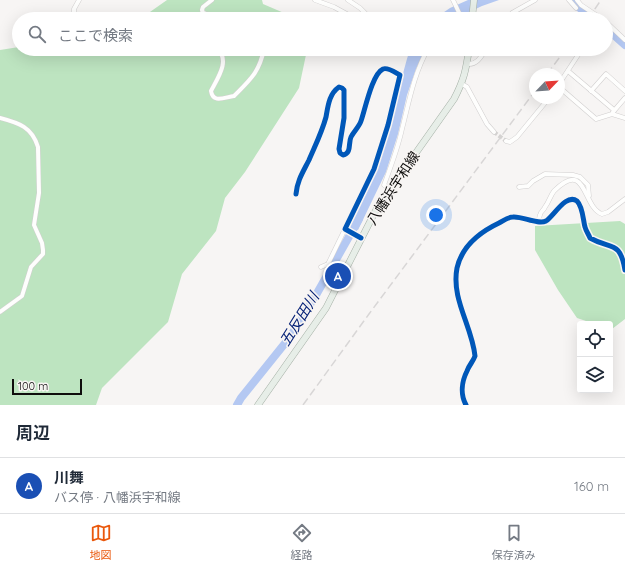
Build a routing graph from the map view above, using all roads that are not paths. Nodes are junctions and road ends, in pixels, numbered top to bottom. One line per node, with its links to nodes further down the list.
1 (79, 0): 11 (street)
2 (212, 0): 12 (street)
3 (315, 0): 13 (street)
4 (348, 0): 14 (street)
5 (453, 0): 15 (street)
6 (474, 0): 16 (main road)
7 (535, 0): 17 (street)
8 (569, 0): 10 (street)
9 (577, 0): 18 (street)
10 (576, 8)
11 (74, 12)
12 (203, 12)
13 (343, 12)
14 (364, 12)
15 (459, 12)
16 (472, 12)
17 (514, 12)
18 (592, 12)
19 (613, 29): 20 (street)
20 (625, 40)
21 (222, 56): 22 (street)
22 (262, 56)
23 (424, 56): 42 (street)
24 (468, 56): 27 (main road, 八幡浜宇和線)
25 (480, 56): 27 (street)
26 (578, 56): 28 (street)
27 (467, 64): 30 (main road, 八幡浜宇和線)
28 (568, 71): 29 (street); 32 (street)
29 (565, 76)
30 (462, 84): 39 (street); 42 (main road, 八幡浜宇和線)
31 (565, 91): 36 (street)
32 (591, 91): 33 (street); 36 (street)
33 (625, 91)
34 (625, 98): 36 (street)
35 (544, 104): 40 (street)
36 (613, 112): 37 (street)
37 (624, 116)
38 (0, 118): 51 (street)
39 (494, 132)
40 (506, 141)
41 (519, 187): 44 (street)
42 (390, 189): 48 (main road, 八幡浜宇和線)
43 (296, 194): 47 (street)
44 (589, 198): 45 (street); 46 (street)
45 (625, 199)
46 (539, 221): 50 (street); 53 (street)
47 (346, 229): 48 (street); 49 (street)
48 (359, 237): 52 (main road, 八幡浜宇和線)
49 (321, 267)
50 (625, 270)
51 (0, 312)
52 (258, 405)
53 (466, 405)

